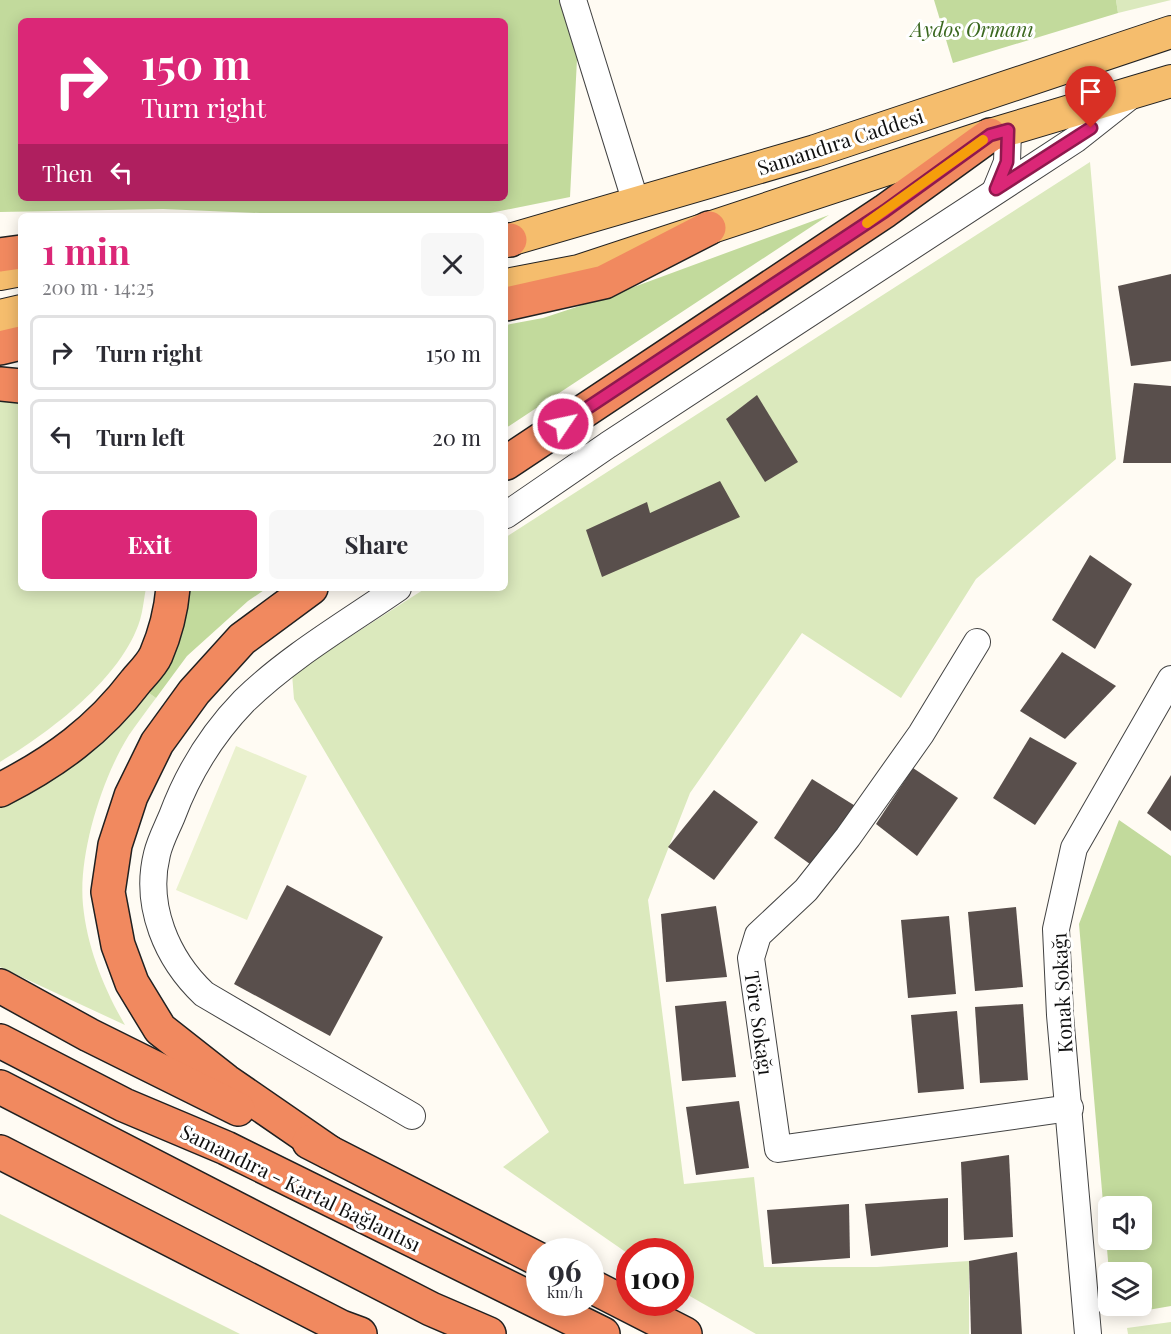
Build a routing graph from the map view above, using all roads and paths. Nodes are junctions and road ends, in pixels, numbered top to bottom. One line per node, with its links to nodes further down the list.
1 (573, 0): 7 (street)
2 (1171, 32): 7 (main road, Samandıra Caddesi)
3 (1171, 81): 4 (main road, Samandıra Caddesi)
4 (1135, 92): 5 (main road, Samandıra Caddesi); 6 (street)
5 (999, 132): 6 (street); 8 (main road, Samandıra Caddesi); 22 (highway)
6 (996, 189): 23 (street)
7 (636, 203): 9 (main road, Samandıra Caddesi)
8 (709, 228): 14 (main road, Samandıra Caddesi); 15 (highway)
9 (508, 240)
10 (18, 252): 11 (highway)
11 (0, 255)
12 (18, 271): 13 (main road)
13 (0, 274)
14 (508, 285)
15 (508, 304)
16 (18, 312): 17 (main road)
17 (0, 316)
18 (18, 344): 19 (highway)
19 (0, 348)
20 (0, 384): 21 (highway)
21 (18, 386)
22 (508, 462)
23 (508, 514)
24 (173, 591): 29 (highway)
25 (307, 591): 36 (highway)
26 (394, 591): 34 (street)
27 (977, 642): 33 (street, Töre Sokağı)
28 (1171, 679): 33 (street, Konak Sokağı)
29 (0, 790)
30 (0, 986): 36 (highway)
31 (0, 1041): 41 (highway, Samandıra - Kartal Bağlantısı)
32 (0, 1087): 40 (highway)
33 (1070, 1108): 43 (street, Konak Sokağı)
34 (412, 1116)
35 (0, 1152): 39 (highway)
36 (329, 1152): 37 (highway)
37 (526, 1253)
38 (604, 1293): 42 (highway)
39 (360, 1334)
40 (489, 1334)
41 (603, 1334)
42 (685, 1334)
43 (1088, 1334)

